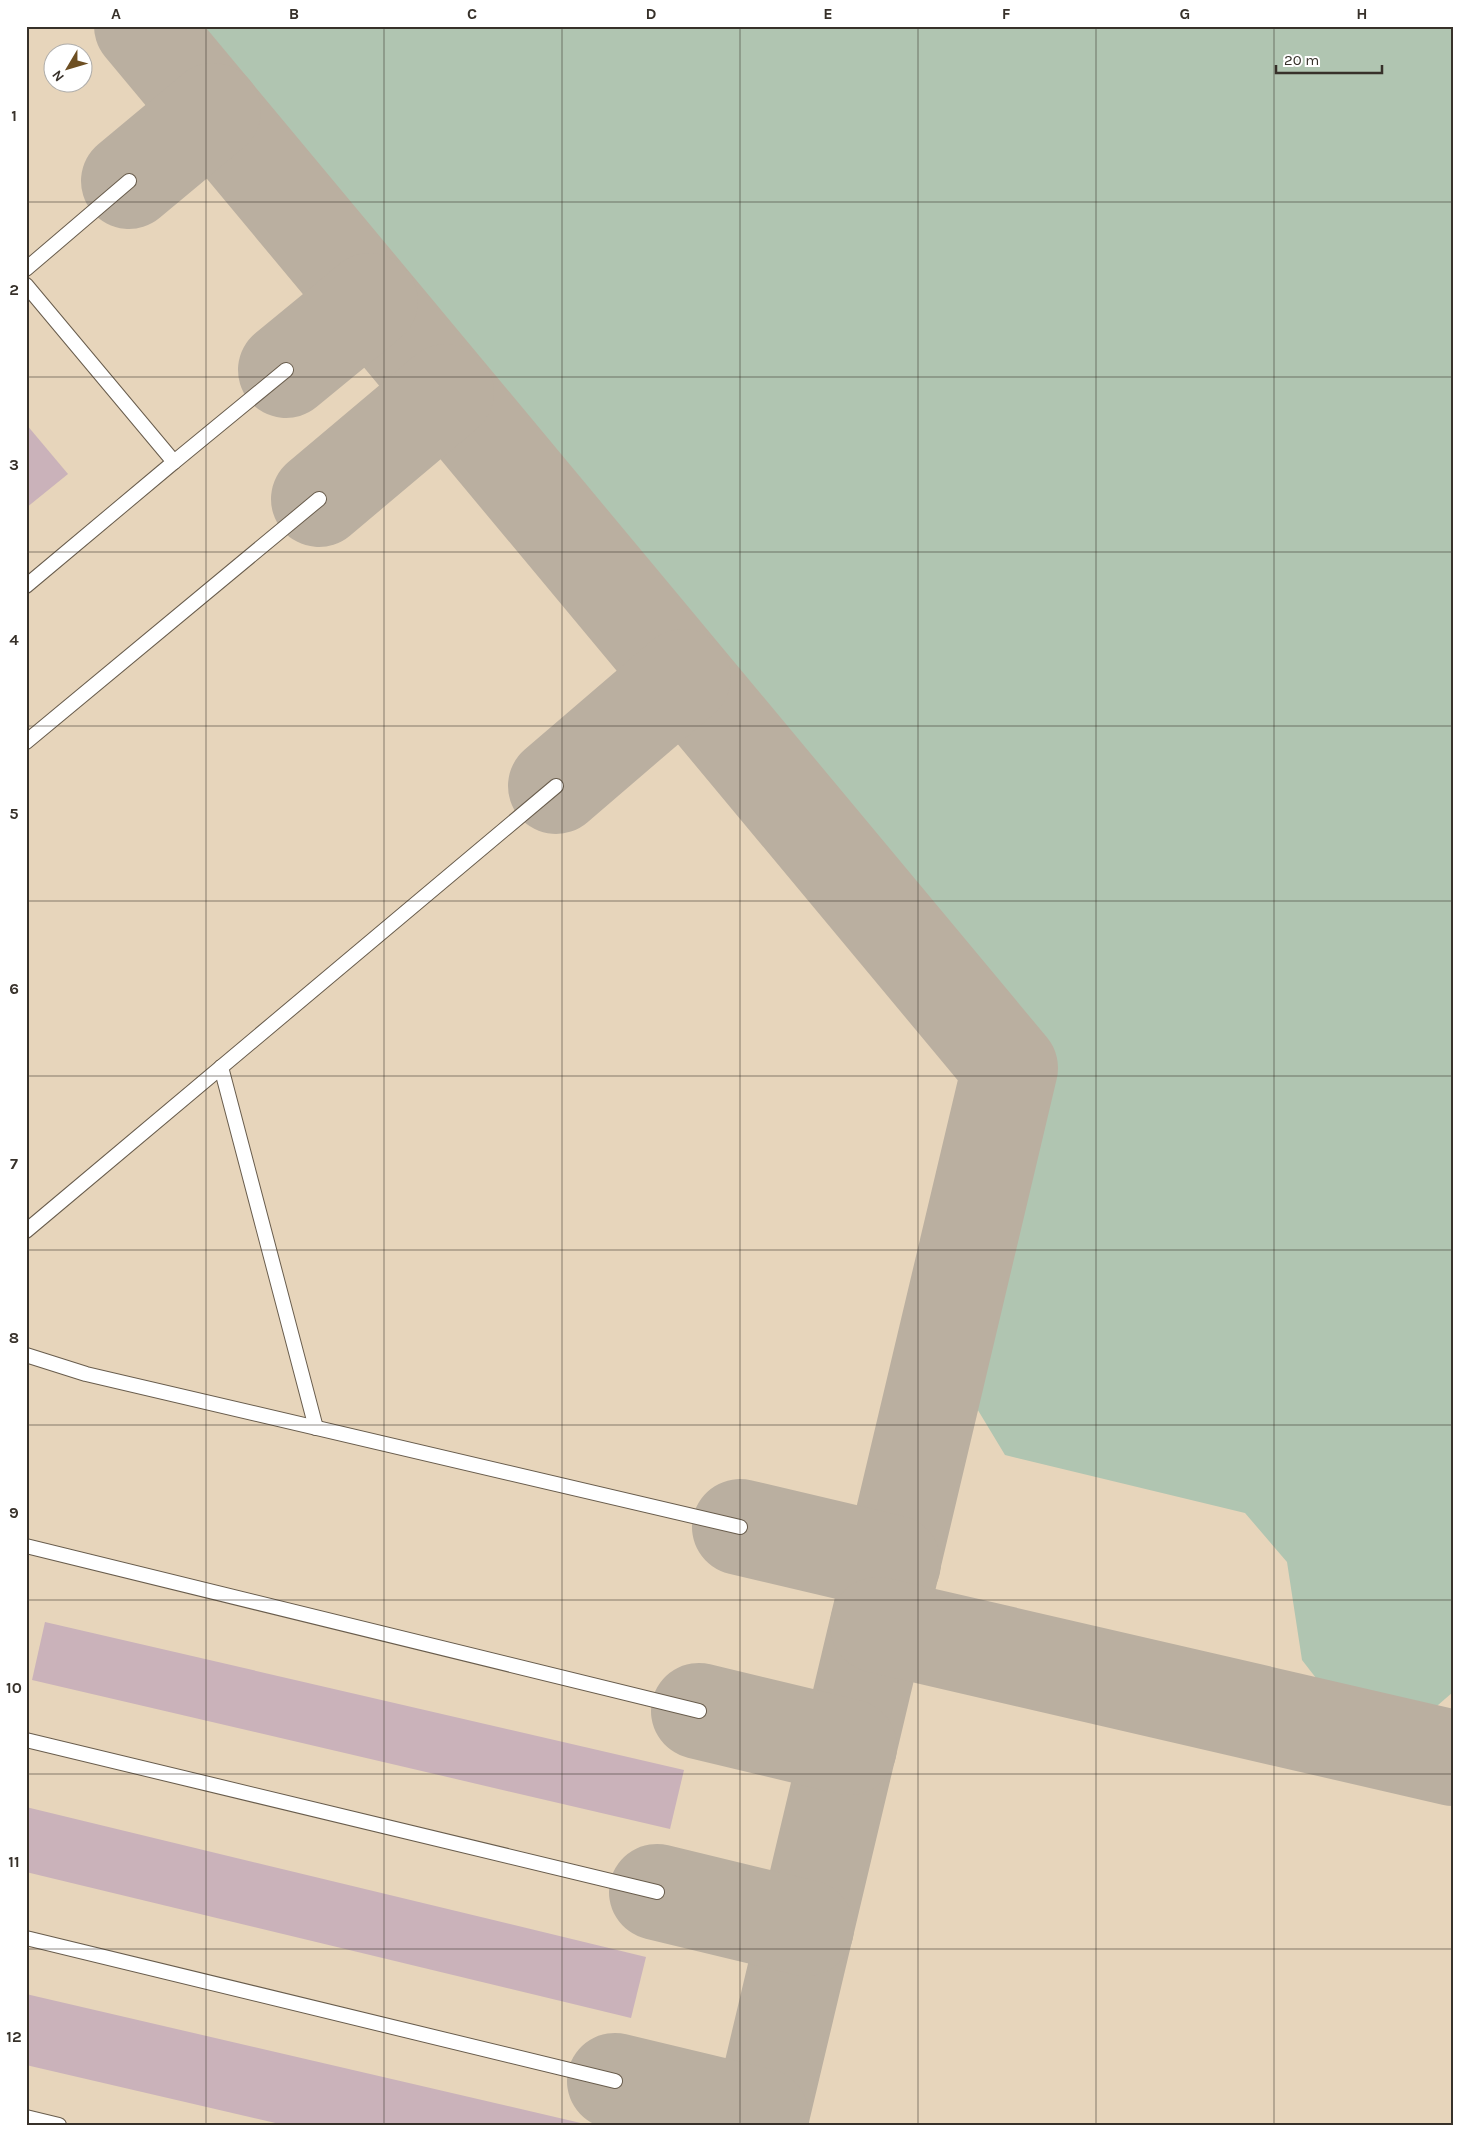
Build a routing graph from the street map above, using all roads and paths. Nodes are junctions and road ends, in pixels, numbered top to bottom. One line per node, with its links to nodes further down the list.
1 (129, 181): 2 (lane)
2 (26, 269)
3 (26, 285): 5 (lane)
4 (286, 370): 5 (lane)
5 (174, 462): 7 (lane)
6 (319, 499): 8 (lane)
7 (26, 586)
8 (26, 742)
9 (556, 786): 10 (lane)
10 (221, 1067): 11 (lane); 13 (lane)
11 (26, 1231)
12 (26, 1356): 13 (lane)
13 (316, 1428): 14 (lane)
14 (740, 1528)
15 (26, 1546): 16 (lane)
16 (699, 1711)
17 (26, 1740): 18 (lane)
18 (657, 1892)
19 (26, 1938): 20 (lane)
20 (615, 2081)
21 (26, 2117): 22 (lane)
22 (59, 2125)

